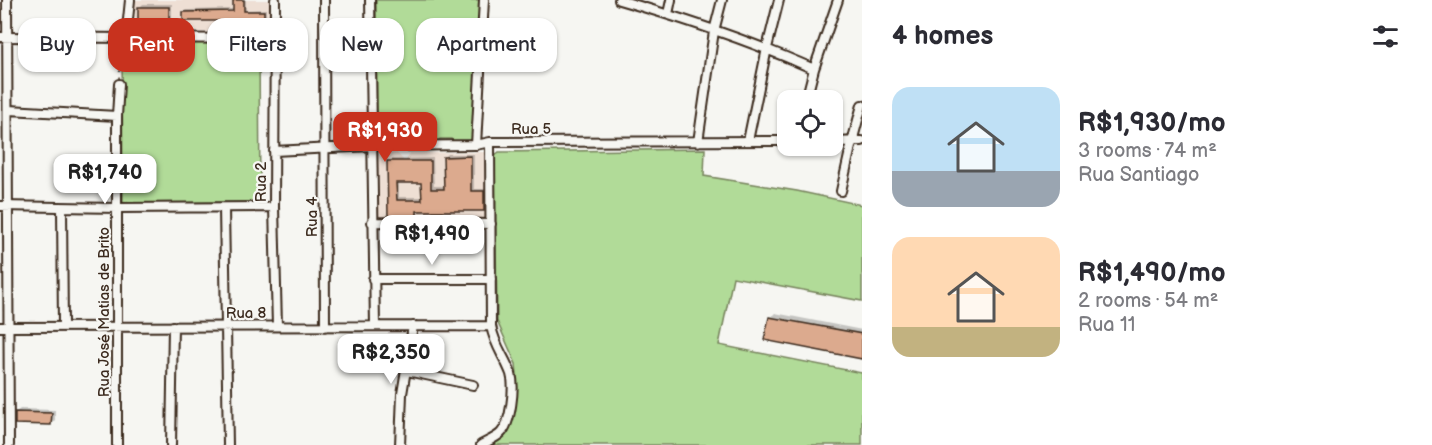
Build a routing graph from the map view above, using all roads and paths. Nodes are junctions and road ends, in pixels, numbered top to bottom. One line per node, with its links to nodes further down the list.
1 (7, 0): 16 (street)
2 (130, 0): 13 (street)
3 (275, 0): 14 (street, Rua 2)
4 (324, 0): 36 (street, Rua 4)
5 (370, 0): 35 (street)
6 (484, 0): 34 (street)
7 (619, 0): 12 (street)
8 (671, 0): 12 (street)
9 (722, 0): 15 (street)
10 (779, 0): 18 (street)
11 (838, 0): 19 (street)
12 (668, 14): 15 (street)
13 (128, 18)
14 (275, 18)
15 (714, 31): 18 (street); 31 (street)
16 (3, 37): 17 (street); 25 (street)
17 (108, 39)
18 (767, 48): 19 (street); 27 (street)
19 (814, 69): 23 (street)
20 (120, 72): 22 (path)
21 (274, 72): 37 (street, Rua 2)
22 (119, 84): 26 (street, Rua José Matias de Brito)
23 (809, 90)
24 (862, 105): 33 (street)
25 (9, 110): 26 (street); 39 (street)
26 (117, 116): 42 (street, Rua José Matias de Brito)
27 (748, 141): 28 (street, Rua 5); 31 (street, Rua 5)
28 (777, 141)
29 (862, 141): 33 (street)
30 (490, 142): 31 (street, Rua 5); 34 (street, Rua 5); 45 (street)
31 (698, 142)
32 (843, 142): 33 (street)
33 (852, 142): 38 (street)
34 (476, 145): 35 (street, Rua 5)
35 (372, 146): 36 (street, Rua 5); 44 (street)
36 (326, 149): 37 (street, Rua 5); 57 (street, Rua 4)
37 (274, 151): 40 (street, Rua 2)
38 (841, 191)
39 (3, 206): 41 (street); 53 (street)
40 (274, 207): 43 (street); 49 (street, Rua 2)
41 (62, 208): 42 (street); 54 (street)
42 (118, 208): 43 (street); 55 (street, Rua José Matias de Brito)
43 (224, 208): 48 (street)
44 (372, 222): 45 (street); 46 (street)
45 (491, 224): 47 (street)
46 (374, 279): 47 (street); 50 (street)
47 (491, 279): 52 (street)
48 (225, 326): 49 (street, Rua 8); 56 (street, Rua 8); 63 (street)
49 (277, 326): 57 (street, Rua 8)
50 (375, 326): 51 (street, Rua 8); 57 (street, Rua 8)
51 (413, 326): 52 (street, Rua 8); 58 (street)
52 (491, 326): 65 (street)
53 (4, 327): 54 (street, Rua 8); 60 (street)
54 (63, 327): 55 (street, Rua 8)
55 (117, 327): 56 (street, Rua 8); 61 (street, Rua José Matias de Brito)
56 (172, 327): 62 (street)
57 (325, 327)
58 (407, 371): 59 (street); 64 (street)
59 (472, 385)
60 (9, 445)
61 (117, 445)
62 (171, 445)
63 (228, 445)
64 (400, 445)
65 (481, 445)

